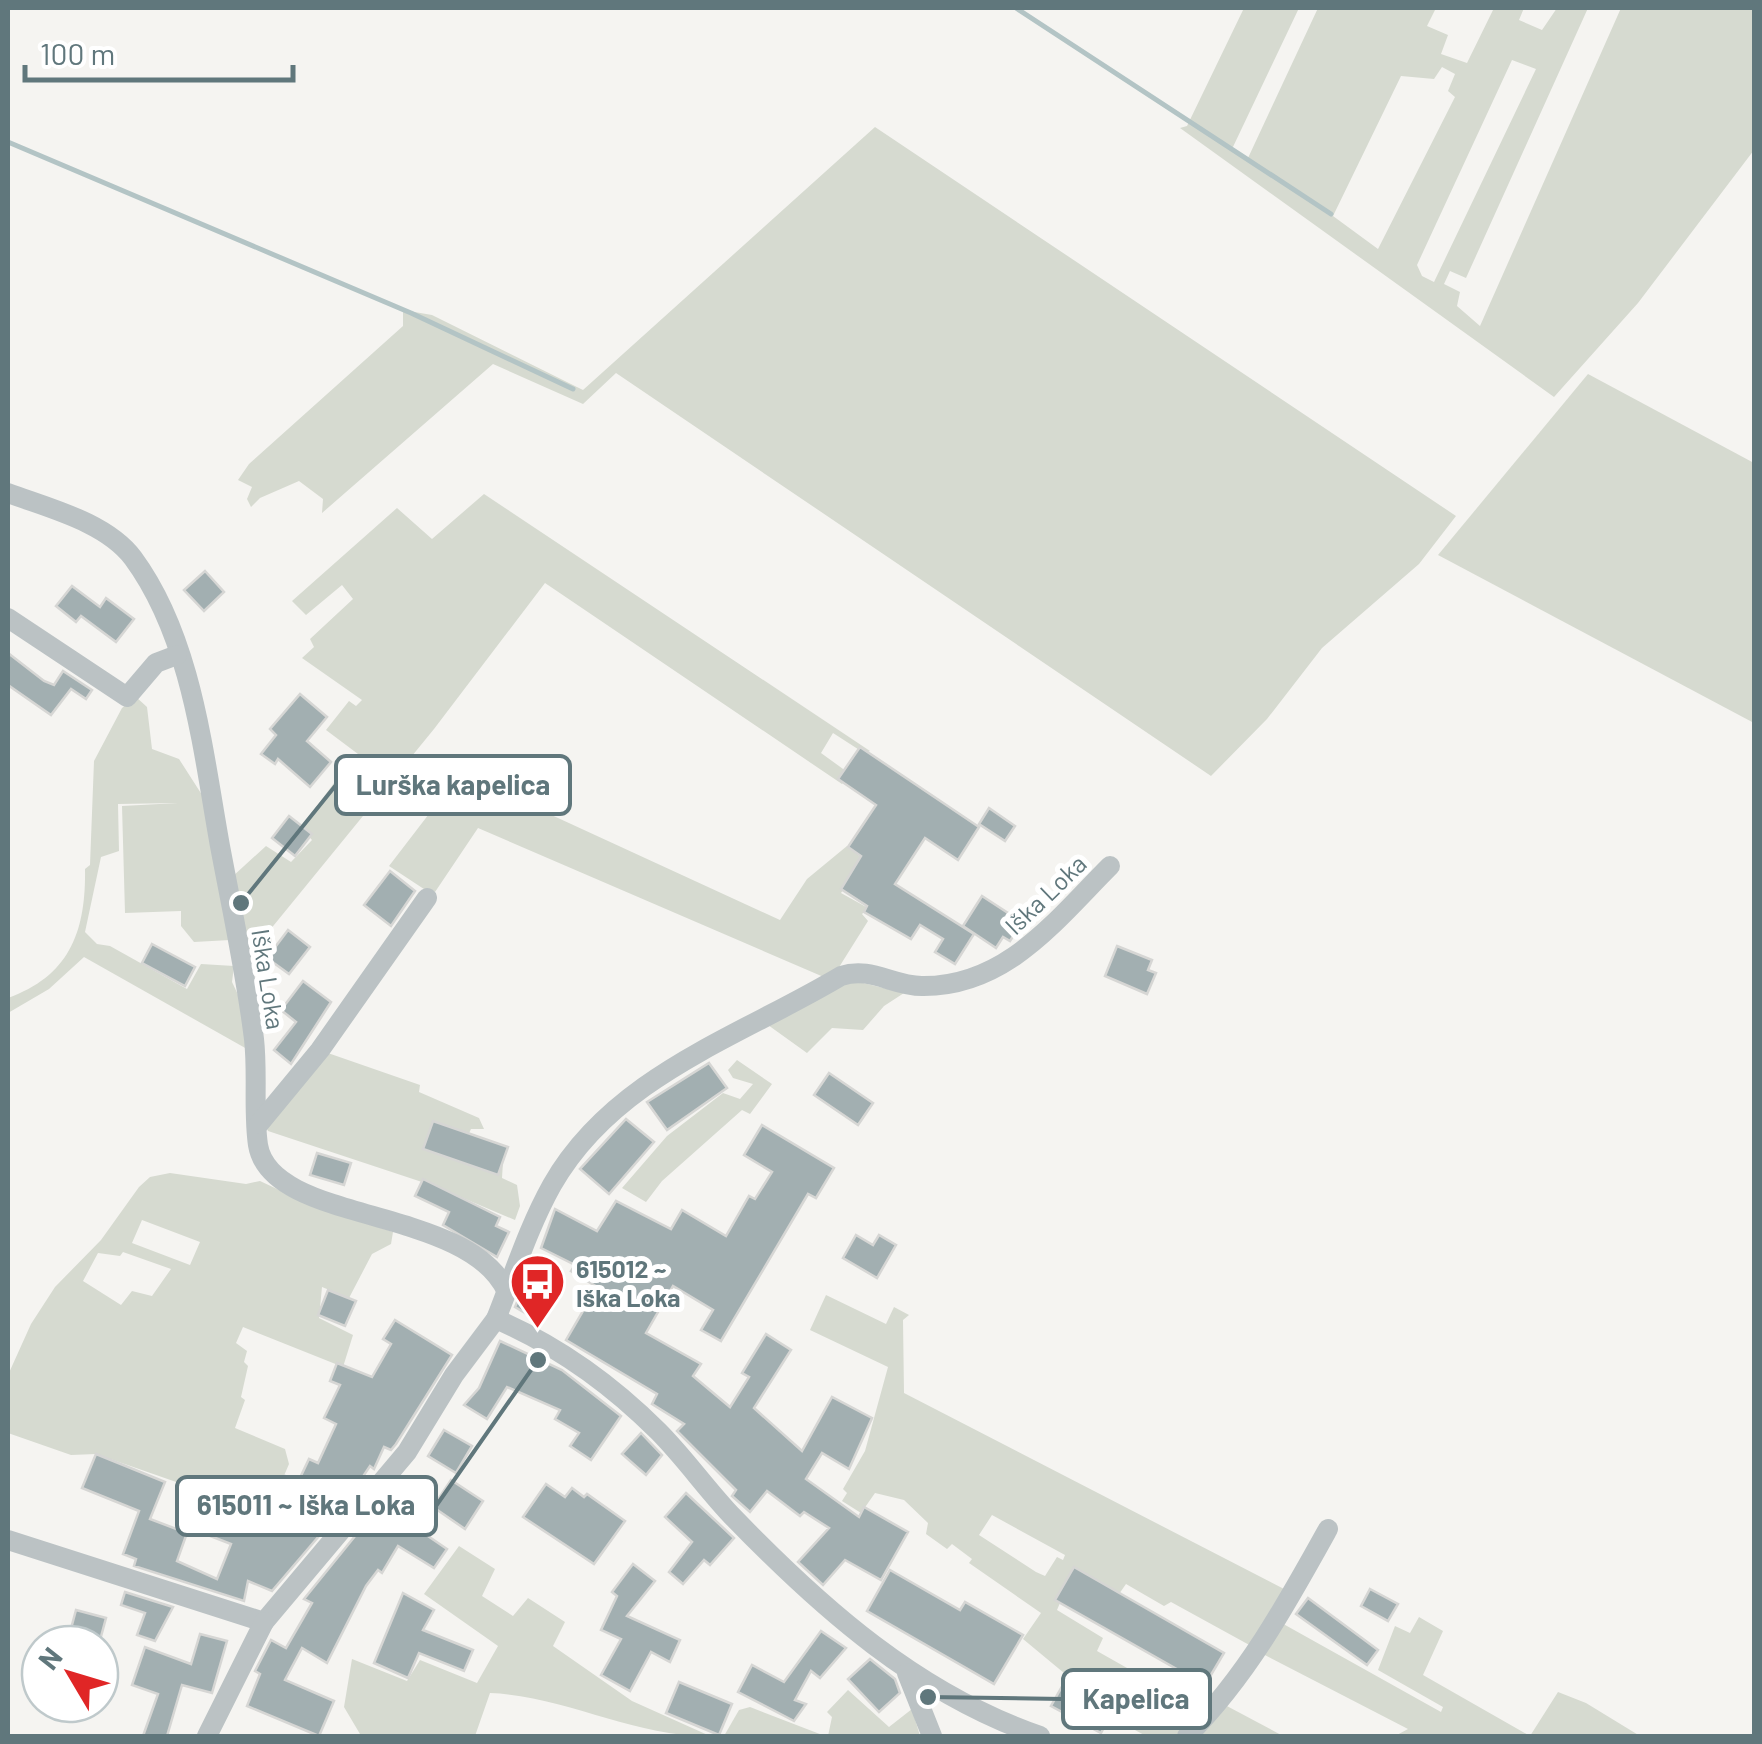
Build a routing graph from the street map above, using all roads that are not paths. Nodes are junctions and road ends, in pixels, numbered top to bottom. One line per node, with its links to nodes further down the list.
1 (8, 493): 3 (street, Iška Loka)
2 (8, 618): 3 (street)
3 (178, 655): 6 (street, Iška Loka)
4 (1110, 866): 7 (street, Iška Loka)
5 (427, 898): 6 (street)
6 (259, 1124): 7 (street, Iška Loka)
7 (508, 1292): 8 (street, Iška Loka)
8 (496, 1319): 11 (street, Iška Loka); 12 (street)
9 (1328, 1529): 16 (street)
10 (8, 1540): 11 (street)
11 (264, 1622): 13 (street)
12 (907, 1672): 14 (street); 15 (street)
13 (207, 1736)
14 (932, 1736)
15 (1040, 1736)
16 (1187, 1736)

